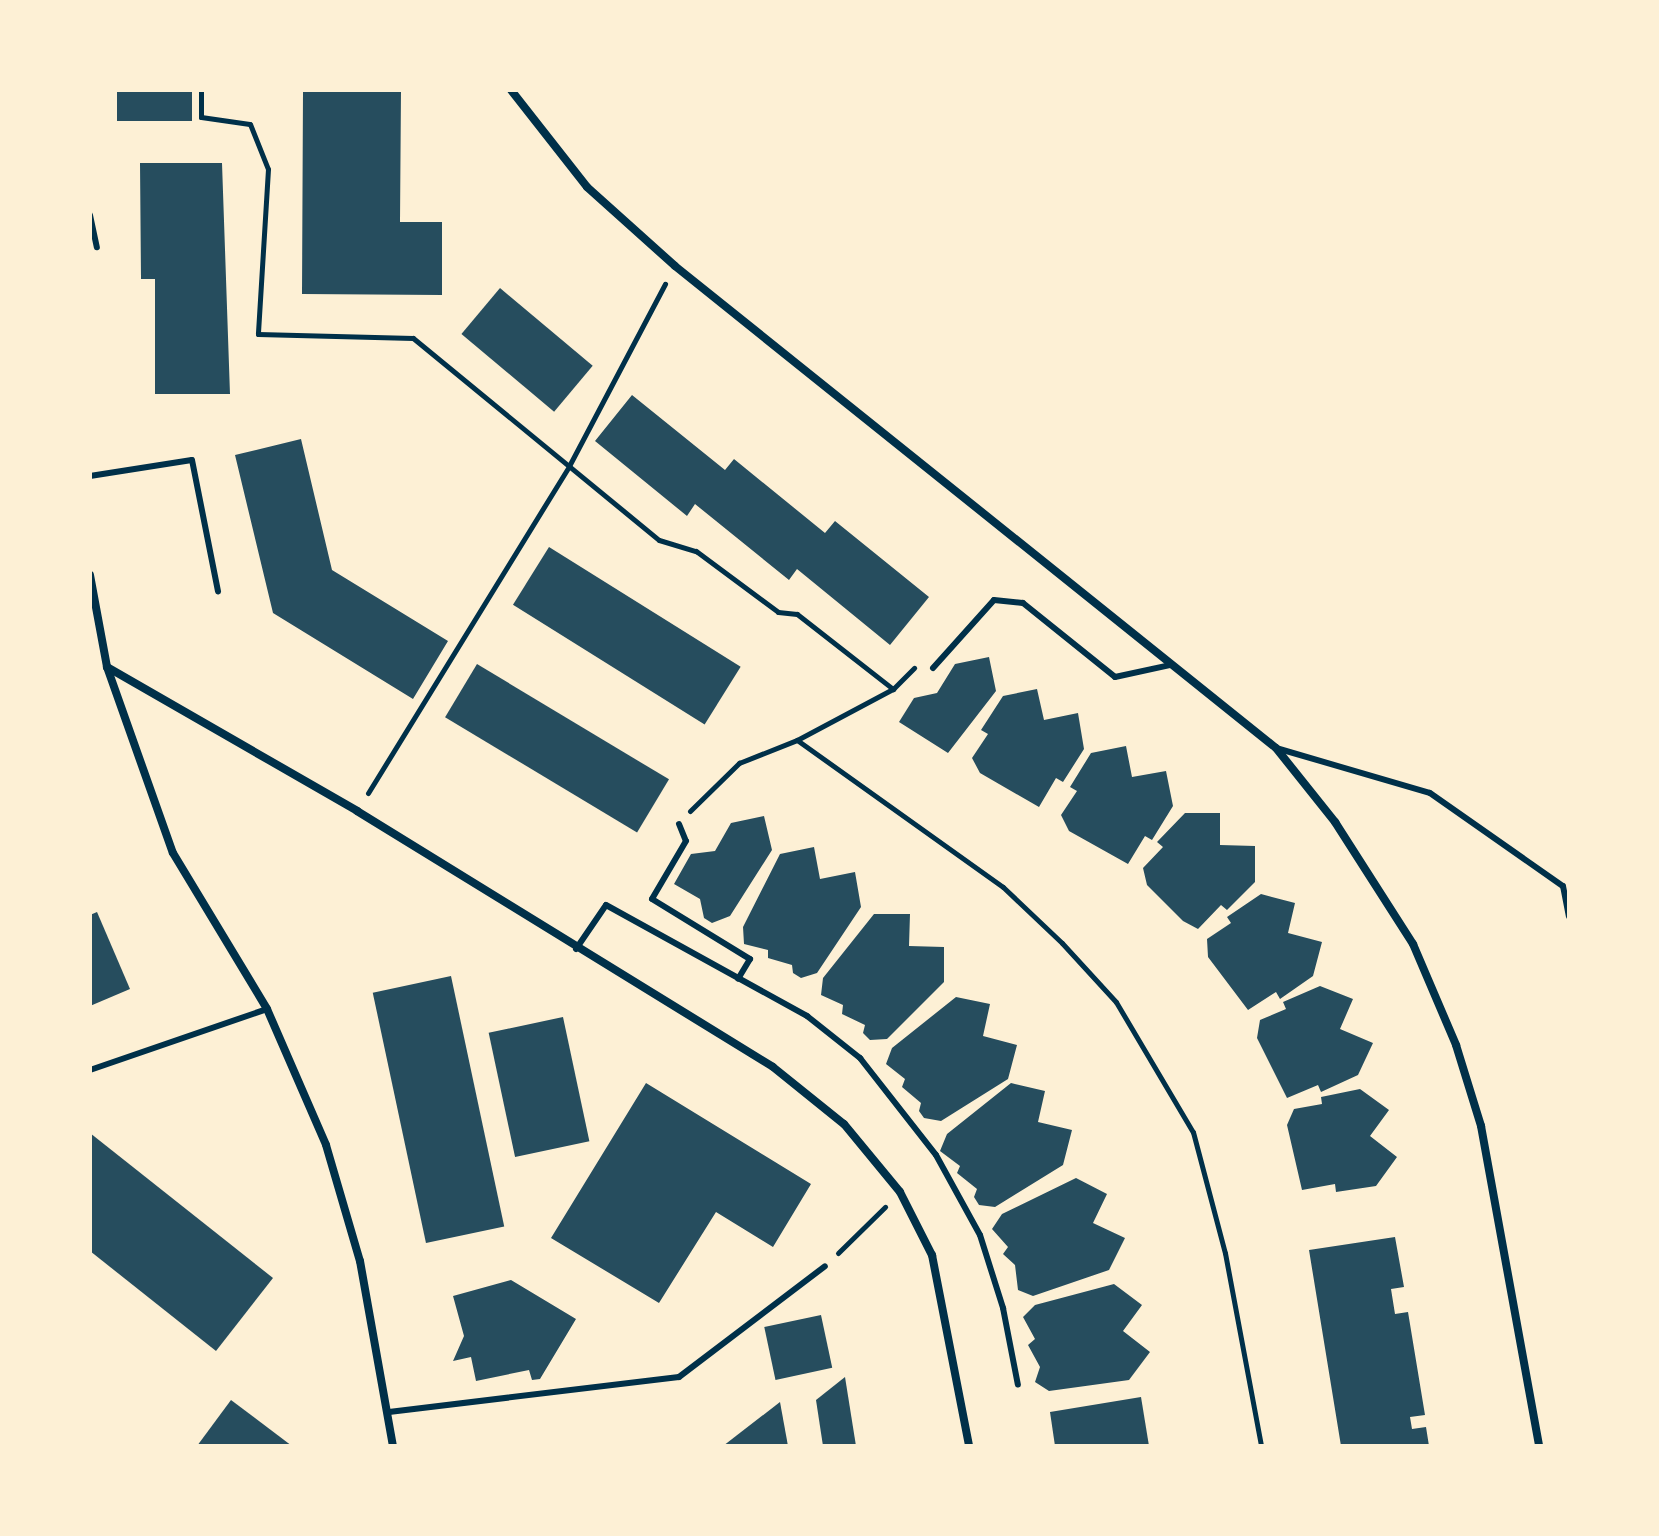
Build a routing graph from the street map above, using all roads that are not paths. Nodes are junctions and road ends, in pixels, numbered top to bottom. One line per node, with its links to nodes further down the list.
1 (511, 90): 7 (street)
2 (90, 215): 3 (lane)
3 (97, 247)
4 (90, 476): 6 (lane)
5 (90, 575): 8 (street)
6 (218, 591)
7 (1170, 665): 9 (lane); 10 (street)
8 (107, 667): 15 (street); 17 (street)
9 (933, 668)
10 (1276, 748): 12 (lane); 24 (street)
11 (679, 824): 16 (lane)
12 (1563, 886): 13 (lane); 14 (lane)
13 (1569, 892)
14 (1569, 916)
15 (576, 949): 16 (lane); 23 (street)
16 (738, 979): 20 (lane)
17 (267, 1009): 18 (lane); 21 (street)
18 (90, 1070)
19 (825, 1266): 21 (lane)
20 (1018, 1385)
21 (389, 1412): 22 (street)
22 (393, 1446)
23 (969, 1446)
24 (1539, 1446)

